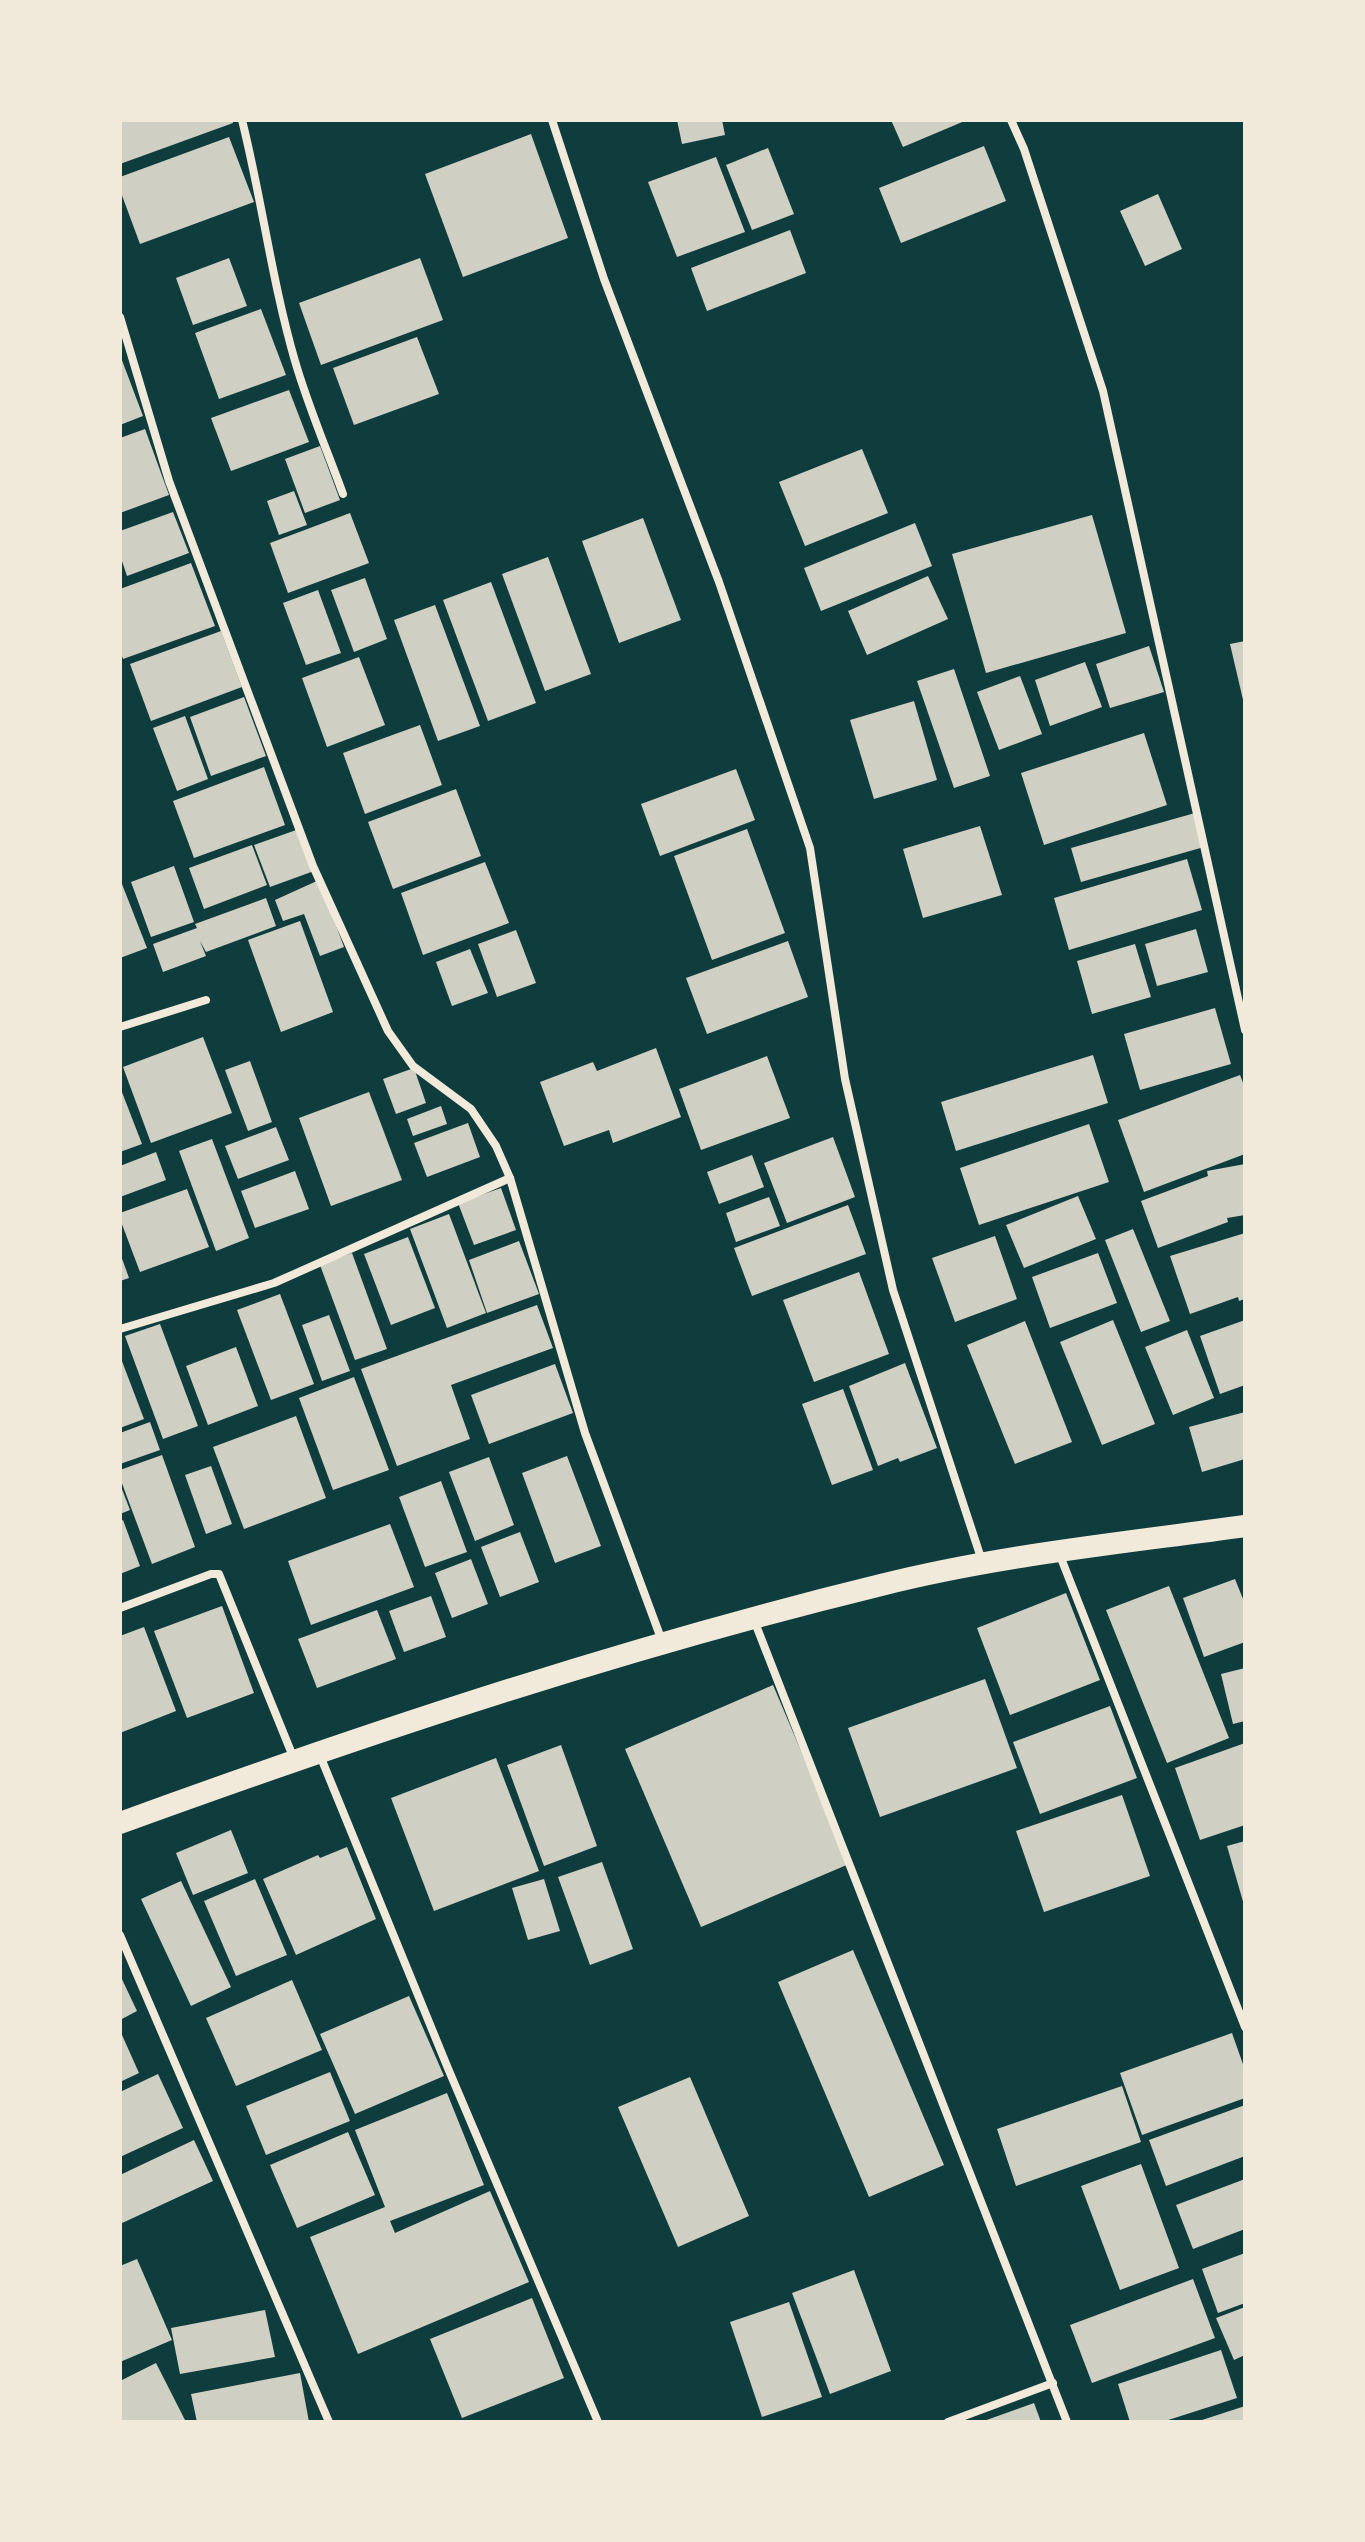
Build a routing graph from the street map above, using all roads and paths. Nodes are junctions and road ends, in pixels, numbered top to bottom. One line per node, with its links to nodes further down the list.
1 (242, 120): 5 (street)
2 (552, 120): 13 (street)
3 (1011, 120): 8 (street)
4 (120, 317): 9 (street)
5 (343, 494)
6 (206, 1000): 7 (street)
7 (120, 1027)
8 (1245, 1030)
9 (510, 1178): 10 (street); 16 (street)
10 (120, 1329)
11 (1245, 1526): 12 (highway)
12 (1058, 1552): 13 (highway); 21 (street)
13 (983, 1564): 15 (highway)
14 (120, 1608): 18 (street)
15 (754, 1619): 16 (highway); 22 (street)
16 (662, 1642): 17 (highway)
17 (318, 1752): 18 (highway); 24 (street)
18 (294, 1759): 19 (highway)
19 (120, 1823)
20 (120, 1935): 23 (street)
21 (1245, 2027)
22 (1053, 2383): 25 (street); 26 (street)
23 (329, 2422)
24 (598, 2422)
25 (948, 2422)
26 (1067, 2422)

